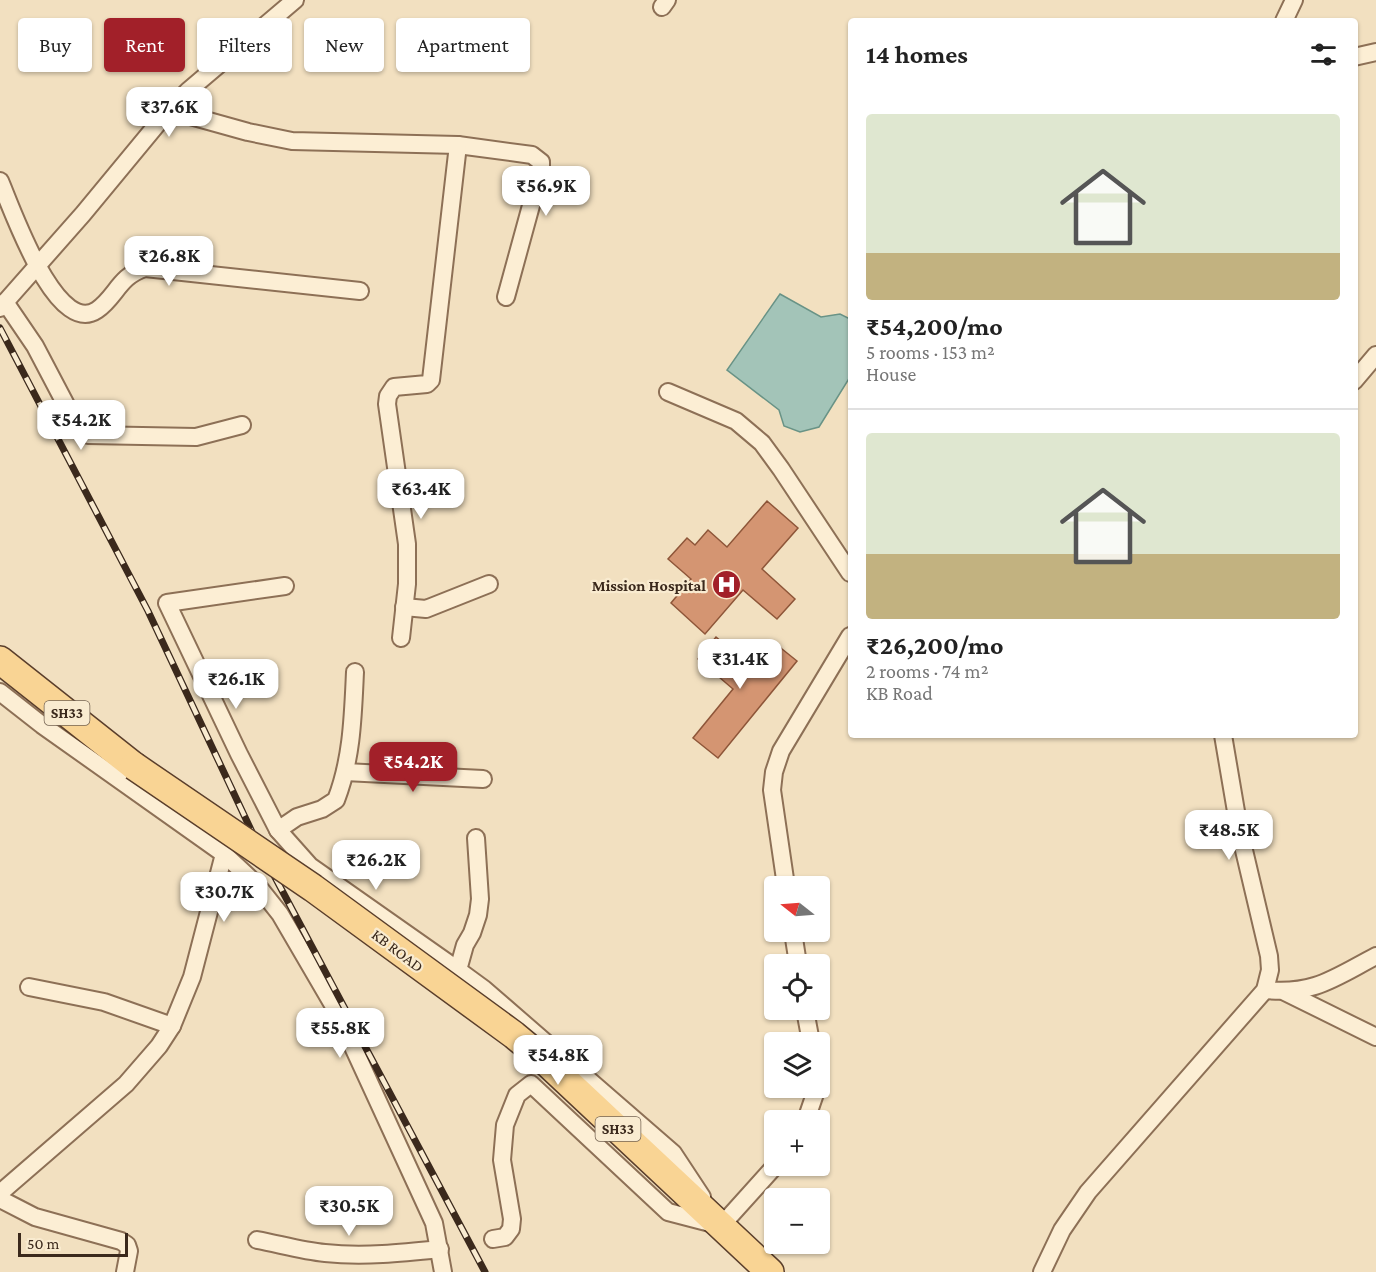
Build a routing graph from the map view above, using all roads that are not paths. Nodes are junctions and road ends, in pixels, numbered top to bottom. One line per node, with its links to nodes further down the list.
1 (1294, 0): 3 (street)
2 (292, 1): 6 (street)
3 (1285, 18)
4 (1376, 52): 5 (street)
5 (1358, 56)
6 (169, 110): 7 (street); 9 (street)
7 (458, 145): 11 (street); 20 (street)
8 (0, 181): 9 (street)
9 (36, 266): 10 (street); 12 (street)
10 (360, 291)
11 (506, 297)
12 (2, 305): 16 (street)
13 (1376, 355): 14 (street)
14 (1358, 369)
15 (668, 392): 17 (street)
16 (242, 425)
17 (848, 570)
18 (489, 584): 20 (street)
19 (285, 586): 29 (street)
20 (404, 607): 21 (street)
21 (401, 638)
22 (848, 639): 32 (street)
23 (0, 660): 43 (main road, KB ROAD / SH33, bridge)
24 (355, 672): 27 (street)
25 (0, 692): 31 (street)
26 (1224, 738): 36 (street)
27 (345, 772): 28 (street); 29 (street)
28 (483, 779)
29 (278, 830): 34 (street)
30 (476, 838): 34 (street)
31 (224, 854): 38 (street); 46 (street)
32 (785, 876)
33 (1376, 956): 37 (street)
34 (458, 970): 43 (street)
35 (29, 987): 38 (street)
36 (1265, 990): 37 (street); 50 (street)
37 (1285, 992): 39 (street)
38 (172, 1026): 41 (street)
39 (1376, 1037)
40 (766, 1176): 43 (street)
41 (0, 1193)
42 (0, 1199): 47 (street)
43 (721, 1226): 44 (street); 49 (main road, KB ROAD / SH33)
44 (493, 1239)
45 (256, 1240): 46 (street)
46 (440, 1249): 48 (street)
47 (125, 1272)
48 (443, 1272)
49 (770, 1272)
50 (1042, 1272)

